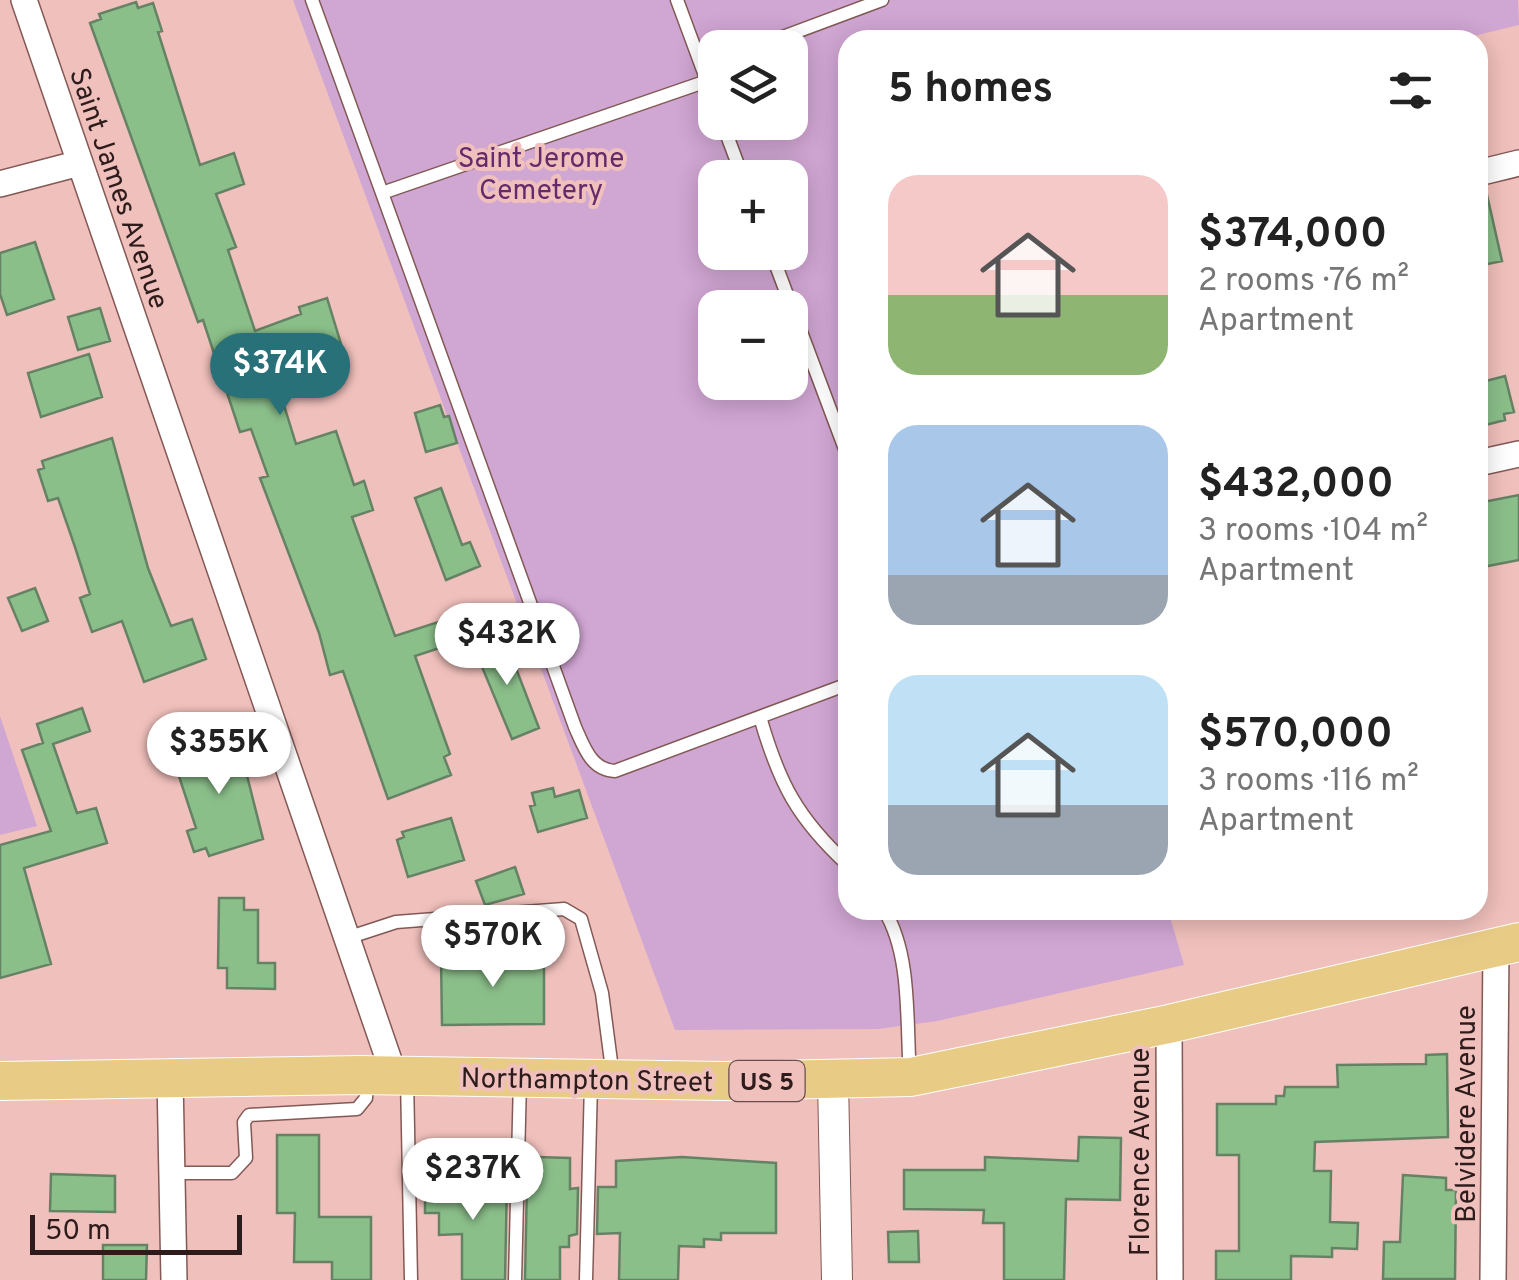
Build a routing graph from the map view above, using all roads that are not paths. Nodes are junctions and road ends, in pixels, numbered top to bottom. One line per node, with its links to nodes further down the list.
1 (24, 0): 8 (street, Saint James Avenue)
2 (312, 0): 12 (lane)
3 (676, 0): 6 (lane)
4 (882, 0): 5 (lane)
5 (802, 30)
6 (698, 48)
7 (698, 74): 12 (lane)
8 (80, 163): 11 (street); 21 (street, Saint James Avenue)
9 (1519, 164): 10 (street)
10 (1488, 171)
11 (0, 184)
12 (382, 193): 18 (lane)
13 (778, 270): 14 (lane)
14 (838, 431)
15 (1519, 454): 16 (street)
16 (1488, 461)
17 (838, 688): 18 (lane)
18 (760, 718): 19 (lane)
19 (838, 855)
20 (889, 920): 25 (lane)
21 (347, 938): 24 (street, Saint James Avenue); 28 (lane)
22 (1507, 945): 23 (main road, Northampton Street / US 5); 38 (street, Belvidere Avenue)
23 (1169, 1024): 25 (main road, Northampton Street / US 5); 37 (street, Florence Avenue)
24 (390, 1075): 26 (main road, Northampton Street / US 5); 27 (main road, Northampton Street / US 5); 31 (lane); 33 (lane)
25 (910, 1077): 29 (main road, Northampton Street / US 5)
26 (170, 1078): 30 (main road, Northampton Street / US 5); 31 (street)
27 (520, 1078): 28 (main road, Northampton Street / US 5); 34 (lane)
28 (602, 1079): 29 (main road, Northampton Street / US 5); 35 (lane)
29 (833, 1080): 36 (street)
30 (0, 1081)
31 (172, 1174): 32 (street)
32 (174, 1280)
33 (411, 1280)
34 (515, 1280)
35 (586, 1280)
36 (837, 1280)
37 (1170, 1280)
38 (1494, 1280)

